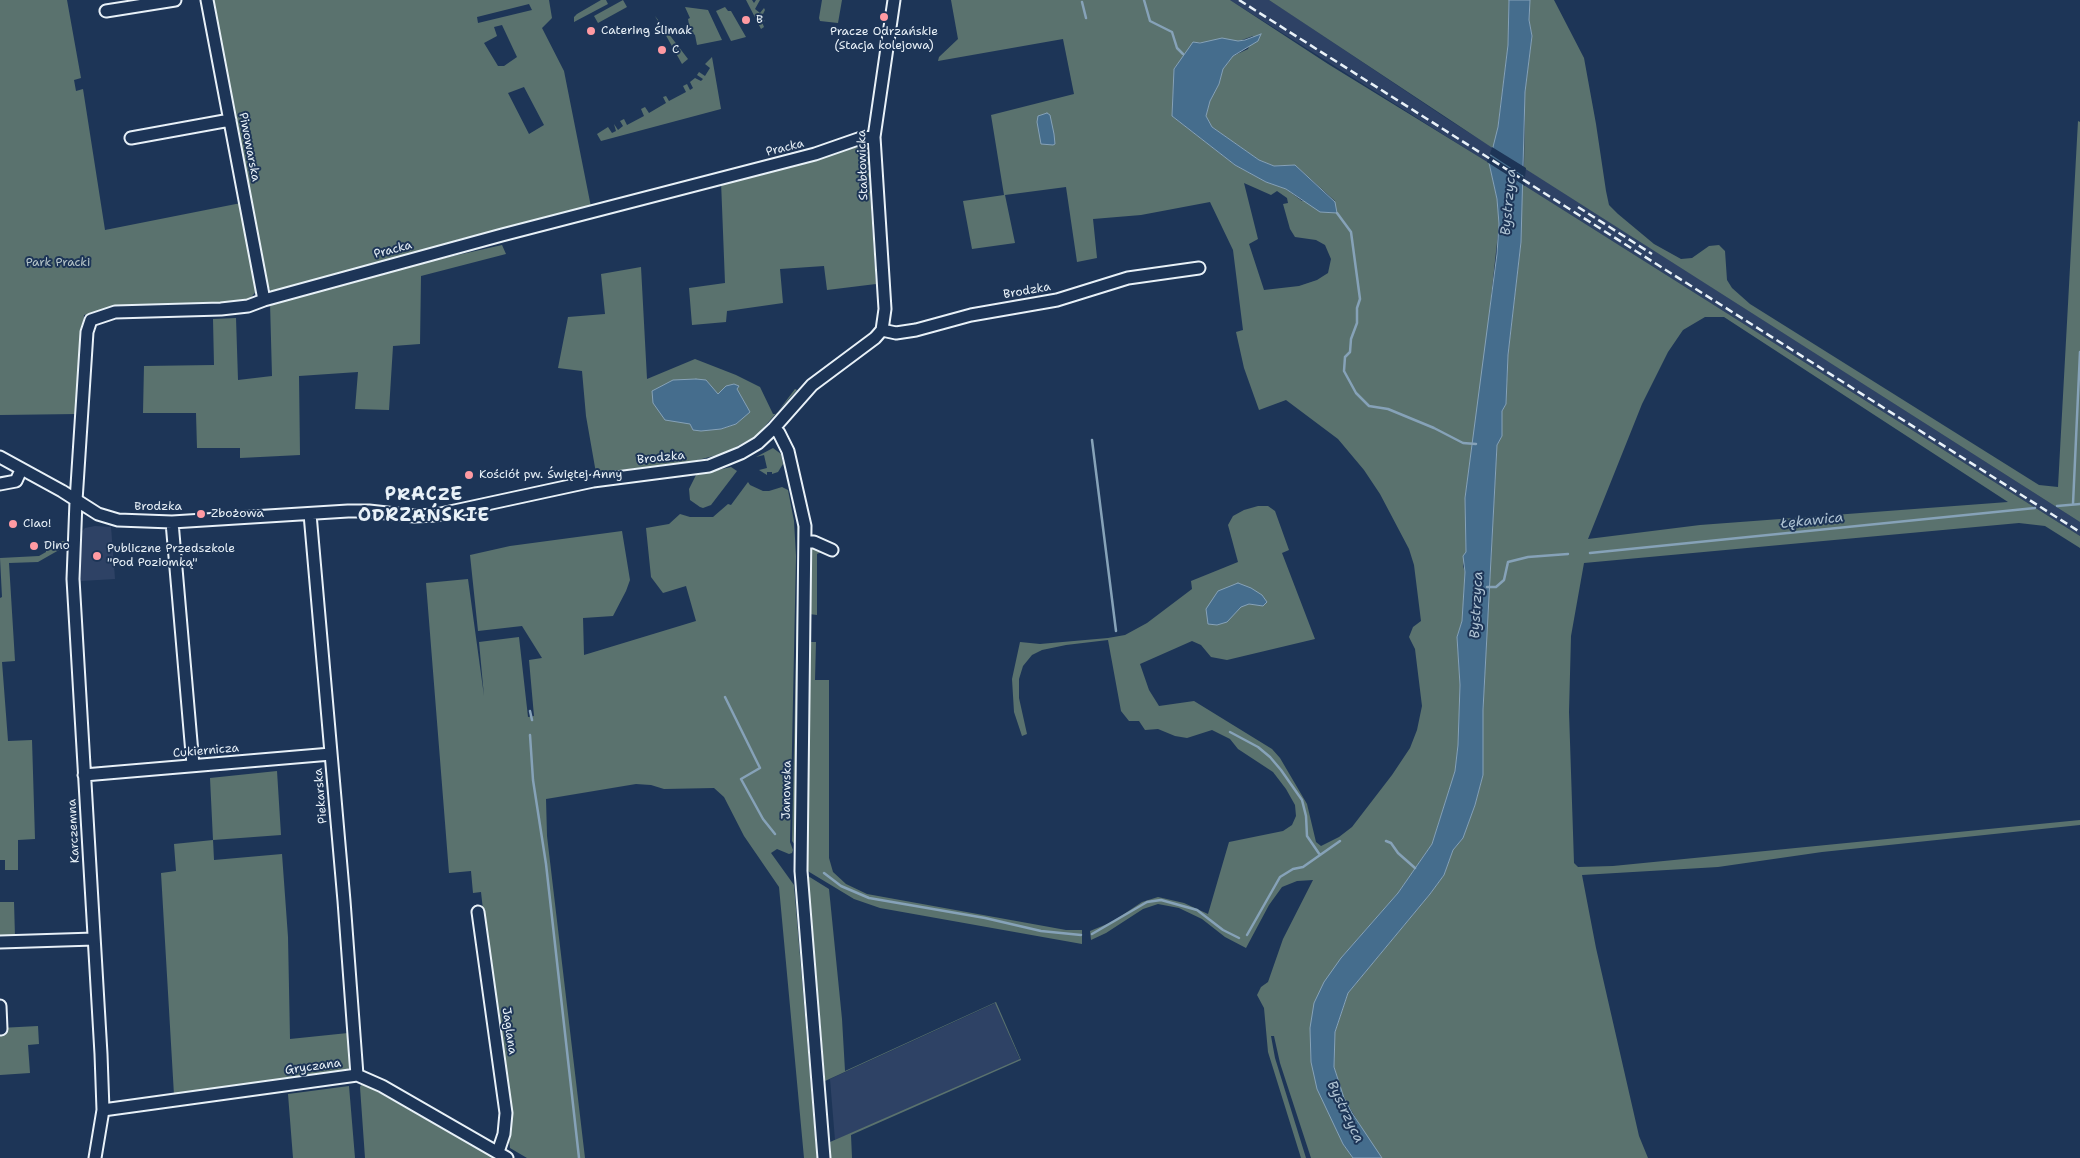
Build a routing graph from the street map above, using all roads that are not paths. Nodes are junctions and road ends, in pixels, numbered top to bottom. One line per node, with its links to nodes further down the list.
1 (174, 0): 4 (street)
2 (207, 0): 5 (street, Piwowarska)
3 (894, 0): 6 (street, Stabłowicka)
4 (106, 12)
5 (230, 120): 7 (street); 9 (street, Piwowarska)
6 (874, 136): 9 (street, Pracka); 10 (street, Stabłowicka)
7 (131, 138)
8 (1198, 268): 10 (street, Brodzka)
9 (264, 300): 15 (street, Pracka)
10 (882, 330): 11 (street, Brodzka)
11 (774, 428): 16 (street, Brodzka); 18 (street, Janowska)
12 (0, 457): 13 (street, Brodzka)
13 (22, 470): 14 (street); 15 (street, Brodzka)
14 (0, 484)
15 (76, 501): 17 (street, Brodzka); 22 (street, Karczemna)
16 (310, 514): 17 (street, Brodzka); 20 (street, Piekarska)
17 (172, 522): 21 (street)
18 (804, 542): 19 (street); 32 (street, Janowska)
19 (832, 550)
20 (331, 754): 21 (street, Cukiernicza); 28 (street, Piekarska)
21 (193, 765): 22 (street, Cukiernicza)
22 (84, 775): 24 (street, Karczemna)
23 (478, 912): 30 (street, Jaglana)
24 (94, 939): 25 (street); 29 (street, Karczemna)
25 (0, 942)
26 (0, 1006): 27 (street)
27 (1, 1029)
28 (358, 1075): 29 (street, Gryczana); 30 (street, Gryczana)
29 (103, 1110): 31 (street, Karczemna)
30 (502, 1155)
31 (95, 1158)
32 (824, 1158)

